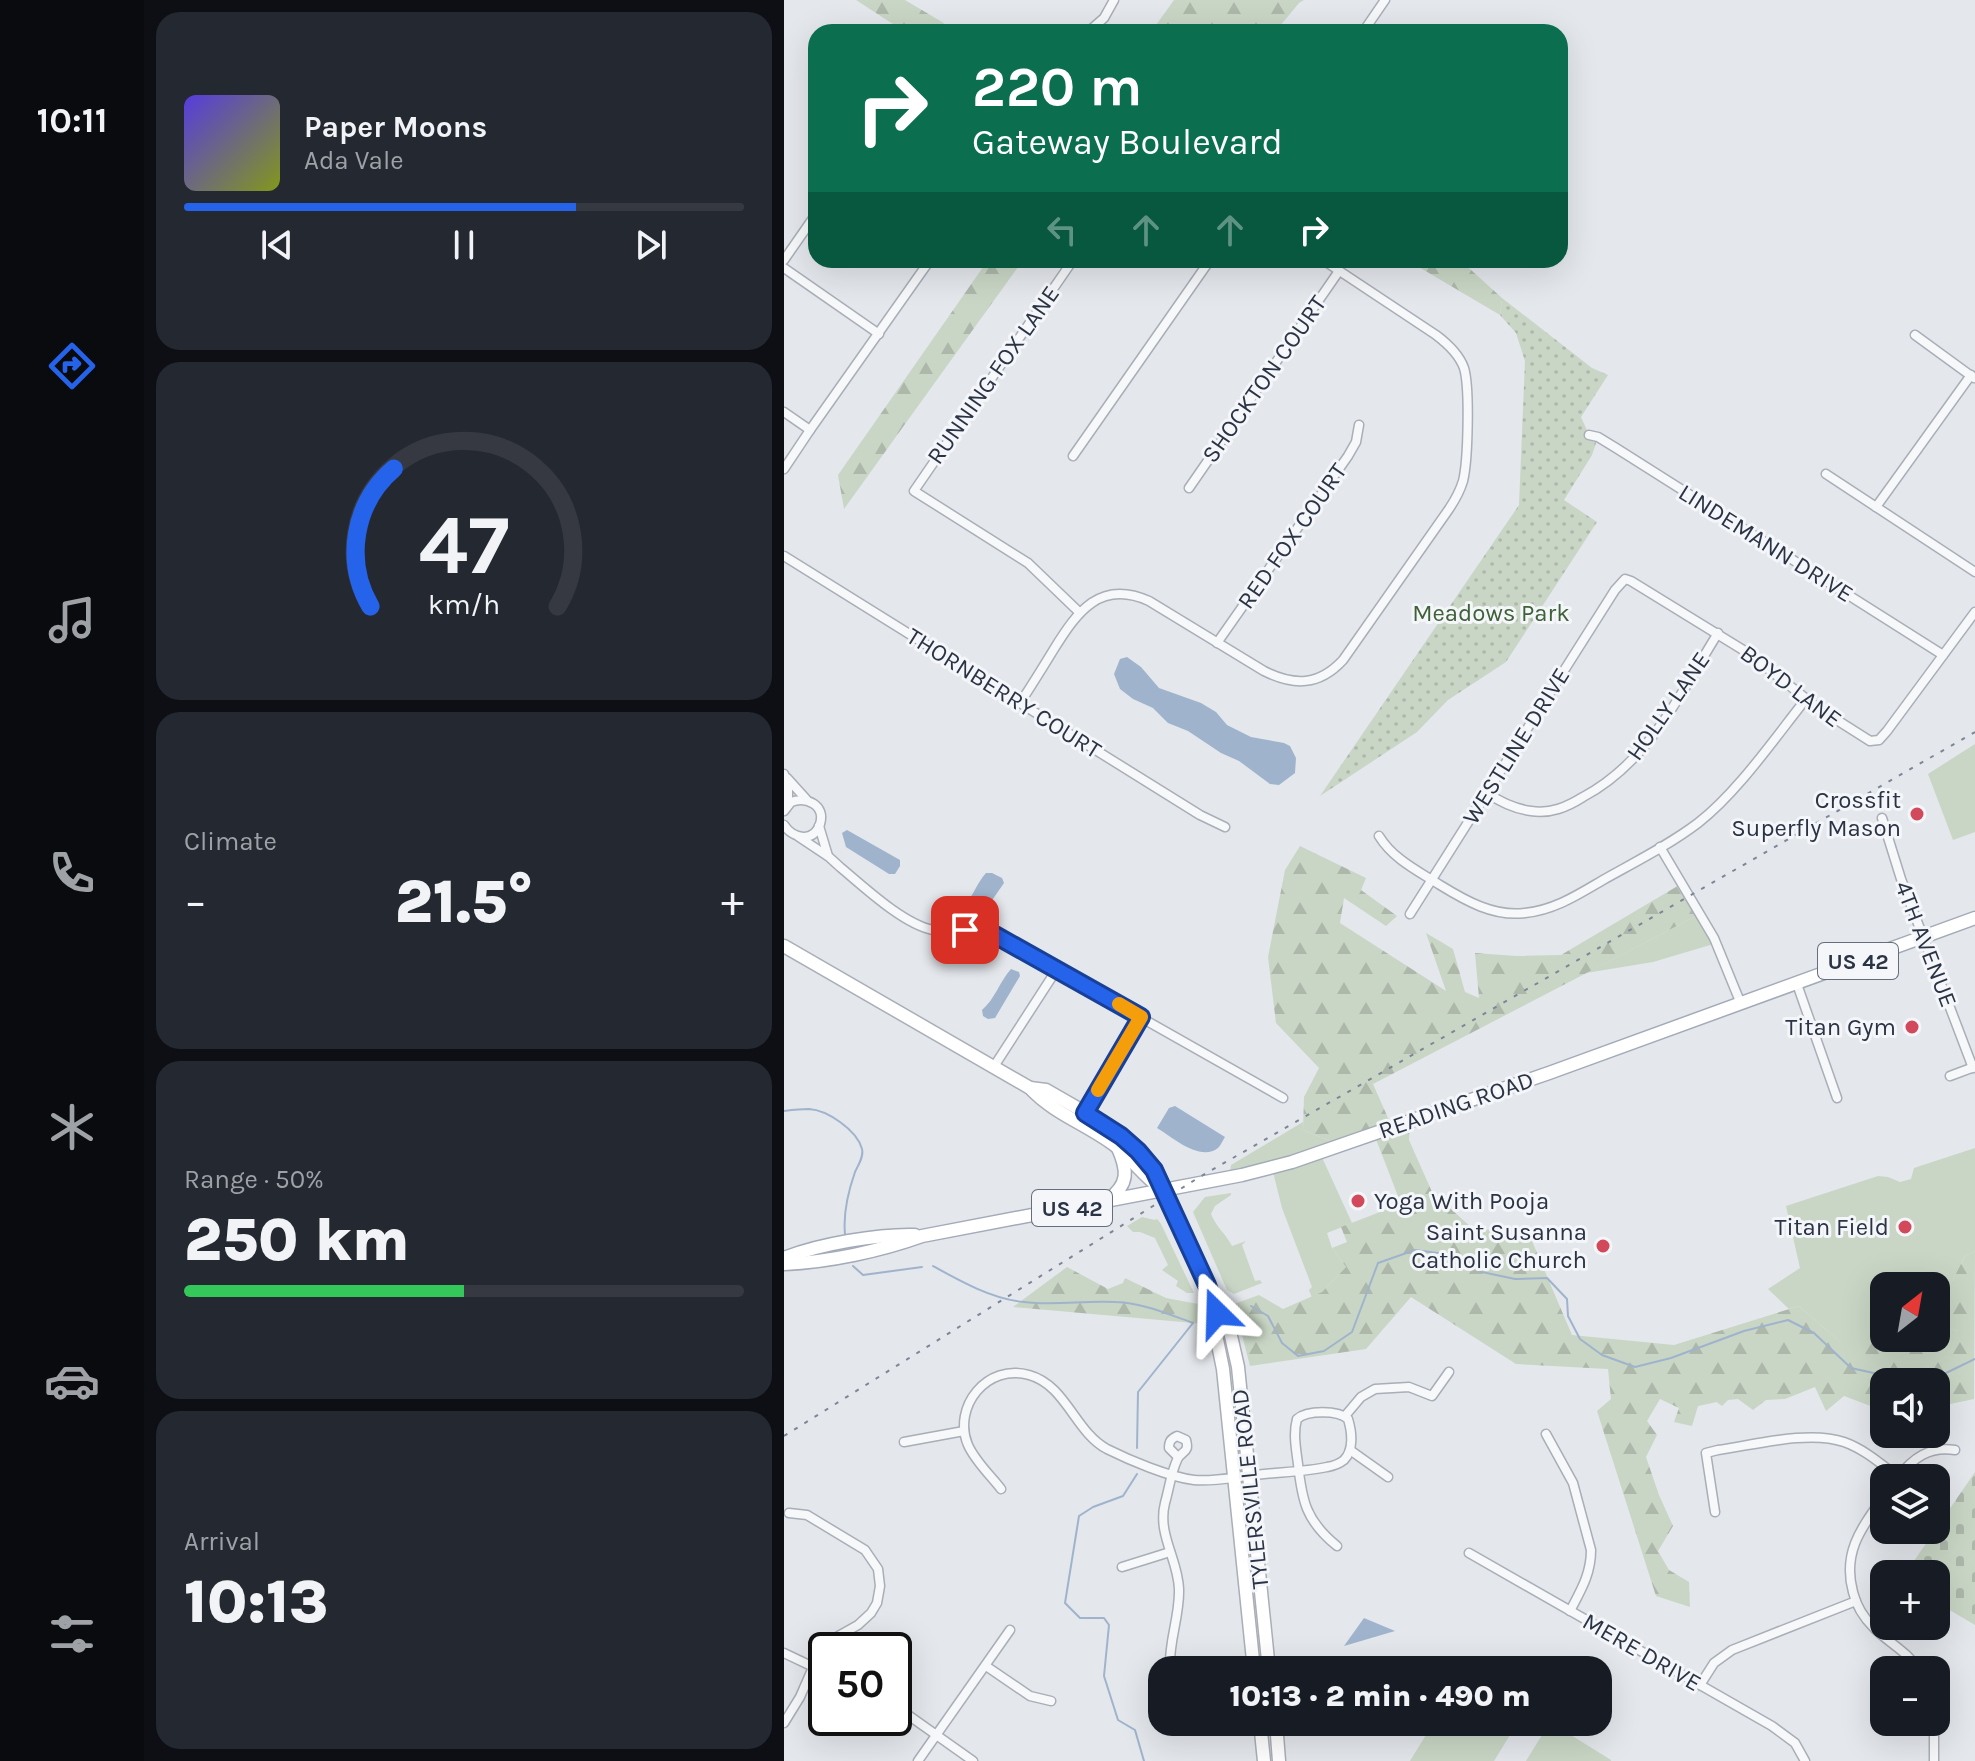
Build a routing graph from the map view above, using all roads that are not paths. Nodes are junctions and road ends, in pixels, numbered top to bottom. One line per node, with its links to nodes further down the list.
1 (1114, 0): 3 (street)
2 (1385, 0): 4 (street)
3 (1097, 24)
4 (1368, 24)
5 (808, 226): 6 (street)
6 (784, 260)
7 (784, 268): 13 (street)
8 (924, 268): 13 (street)
9 (1067, 268): 28 (street, RUNNING FOX LANE)
10 (1204, 268): 20 (street)
11 (1335, 268): 12 (street)
12 (1339, 271): 23 (street, SHOCKTON COURT); 31 (street)
13 (879, 334): 18 (street)
14 (1915, 335): 15 (street)
15 (1973, 377): 24 (street)
16 (784, 412): 18 (street)
17 (1359, 425): 31 (street, RED FOX COURT)
18 (810, 430): 21 (street)
19 (1589, 435): 32 (street, LINDEMANN DRIVE)
20 (1073, 456)
21 (784, 469)
22 (1826, 474): 24 (street)
23 (1189, 488)
24 (1876, 507): 26 (street)
25 (784, 556): 34 (street, THORNBERRY COURT)
26 (1975, 572)
27 (1625, 579): 30 (street, BOYD LANE); 36 (street, WESTLINE DRIVE)
28 (1079, 612): 31 (street); 34 (street)
29 (1975, 612): 32 (street)
30 (1718, 633): 33 (street, BOYD LANE); 36 (street, HOLLY LANE)
31 (1217, 643)
32 (1943, 655): 33 (street, BOYD LANE)
33 (1806, 699): 45 (street)
34 (1020, 703): 42 (street, THORNBERRY COURT)
35 (785, 776): 37 (street); 38 (street)
36 (1486, 793): 47 (street, WESTLINE DRIVE)
37 (806, 799): 38 (street); 41 (street)
38 (786, 808)
39 (1882, 818): 50 (street, 4TH AVENUE)
40 (784, 825): 44 (street)
41 (819, 826): 44 (street); 46 (street)
42 (1225, 827)
43 (1379, 836): 47 (street)
44 (794, 838): 46 (street)
45 (1660, 847): 47 (street); 54 (street)
46 (829, 857): 52 (street)
47 (1431, 879): 48 (street, WESTLINE DRIVE)
48 (1410, 914)
49 (1975, 918): 50 (main road, READING ROAD / US 42)
50 (1923, 937): 53 (main road, READING ROAD / US 42); 57 (street, 4TH AVENUE)
51 (784, 946): 56 (main road, TYLERSVILLE ROAD)
52 (1053, 967): 55 (street); 56 (street)
53 (1797, 984): 54 (main road, READING ROAD / US 42); 61 (street)
54 (1741, 1004): 64 (main road, READING ROAD / US 42)
55 (1141, 1017): 60 (street); 62 (street)
56 (993, 1068): 59 (main road, TYLERSVILLE ROAD)
57 (1974, 1068): 58 (street)
58 (1950, 1076)
59 (1030, 1088): 62 (main road, TYLERSVILLE ROAD); 63 (main road, TYLERSVILLE ROAD)
60 (1283, 1098)
61 (1837, 1098)
62 (1085, 1113): 64 (main road, TYLERSVILLE ROAD)
63 (1118, 1148): 64 (main road, TYLERSVILLE ROAD); 65 (main road)
64 (1163, 1190): 65 (main road, READING ROAD / US 42); 81 (main road, TYLERSVILLE ROAD)
65 (1106, 1201): 66 (main road, READING ROAD / US 42)
66 (922, 1236): 67 (main road, READING ROAD / US 42); 68 (main road, READING ROAD / US 42)
67 (784, 1258)
68 (784, 1264)
69 (1449, 1372): 70 (street)
70 (1345, 1416): 74 (street); 79 (street)
71 (964, 1431): 73 (street); 80 (street); 83 (street)
72 (1546, 1434): 92 (street)
73 (904, 1442)
74 (1350, 1450): 79 (street); 82 (street)
75 (1955, 1450): 78 (street)
76 (1178, 1457): 80 (street)
77 (1879, 1464): 84 (street)
78 (1909, 1464)
79 (1298, 1470): 81 (street); 87 (street)
80 (1173, 1475): 81 (street); 88 (street)
81 (1242, 1476): 97 (main road, TYLERSVILLE ROAD); 98 (main road, TYLERSVILLE ROAD)
82 (1388, 1477)
83 (1001, 1489)
84 (1715, 1512)
85 (789, 1513): 94 (street)
86 (1870, 1517): 91 (street)
87 (1337, 1546)
88 (1170, 1552): 90 (street); 96 (street)
89 (1469, 1553): 92 (street, MERE DRIVE)
90 (1122, 1567)
91 (1856, 1601): 99 (street); 103 (street)
92 (1570, 1611): 103 (street, MERE DRIVE)
93 (1010, 1630): 101 (street)
94 (846, 1632)
95 (784, 1653): 100 (street)
96 (1172, 1656)
97 (1253, 1656)
98 (1267, 1656)
99 (1907, 1656)
100 (808, 1665)
101 (986, 1666): 104 (street); 107 (street)
102 (808, 1679): 106 (street)
103 (1700, 1685): 115 (street, MERE DRIVE)
104 (1051, 1701)
105 (912, 1718): 107 (street)
106 (784, 1723)
107 (937, 1735): 111 (street); 112 (street)
108 (1261, 1736): 113 (main road)
109 (1277, 1736): 114 (main road)
110 (1934, 1736): 116 (street)
111 (918, 1761)
112 (973, 1761)
113 (1264, 1761)
114 (1279, 1761)
115 (1805, 1761)
116 (1934, 1761)

